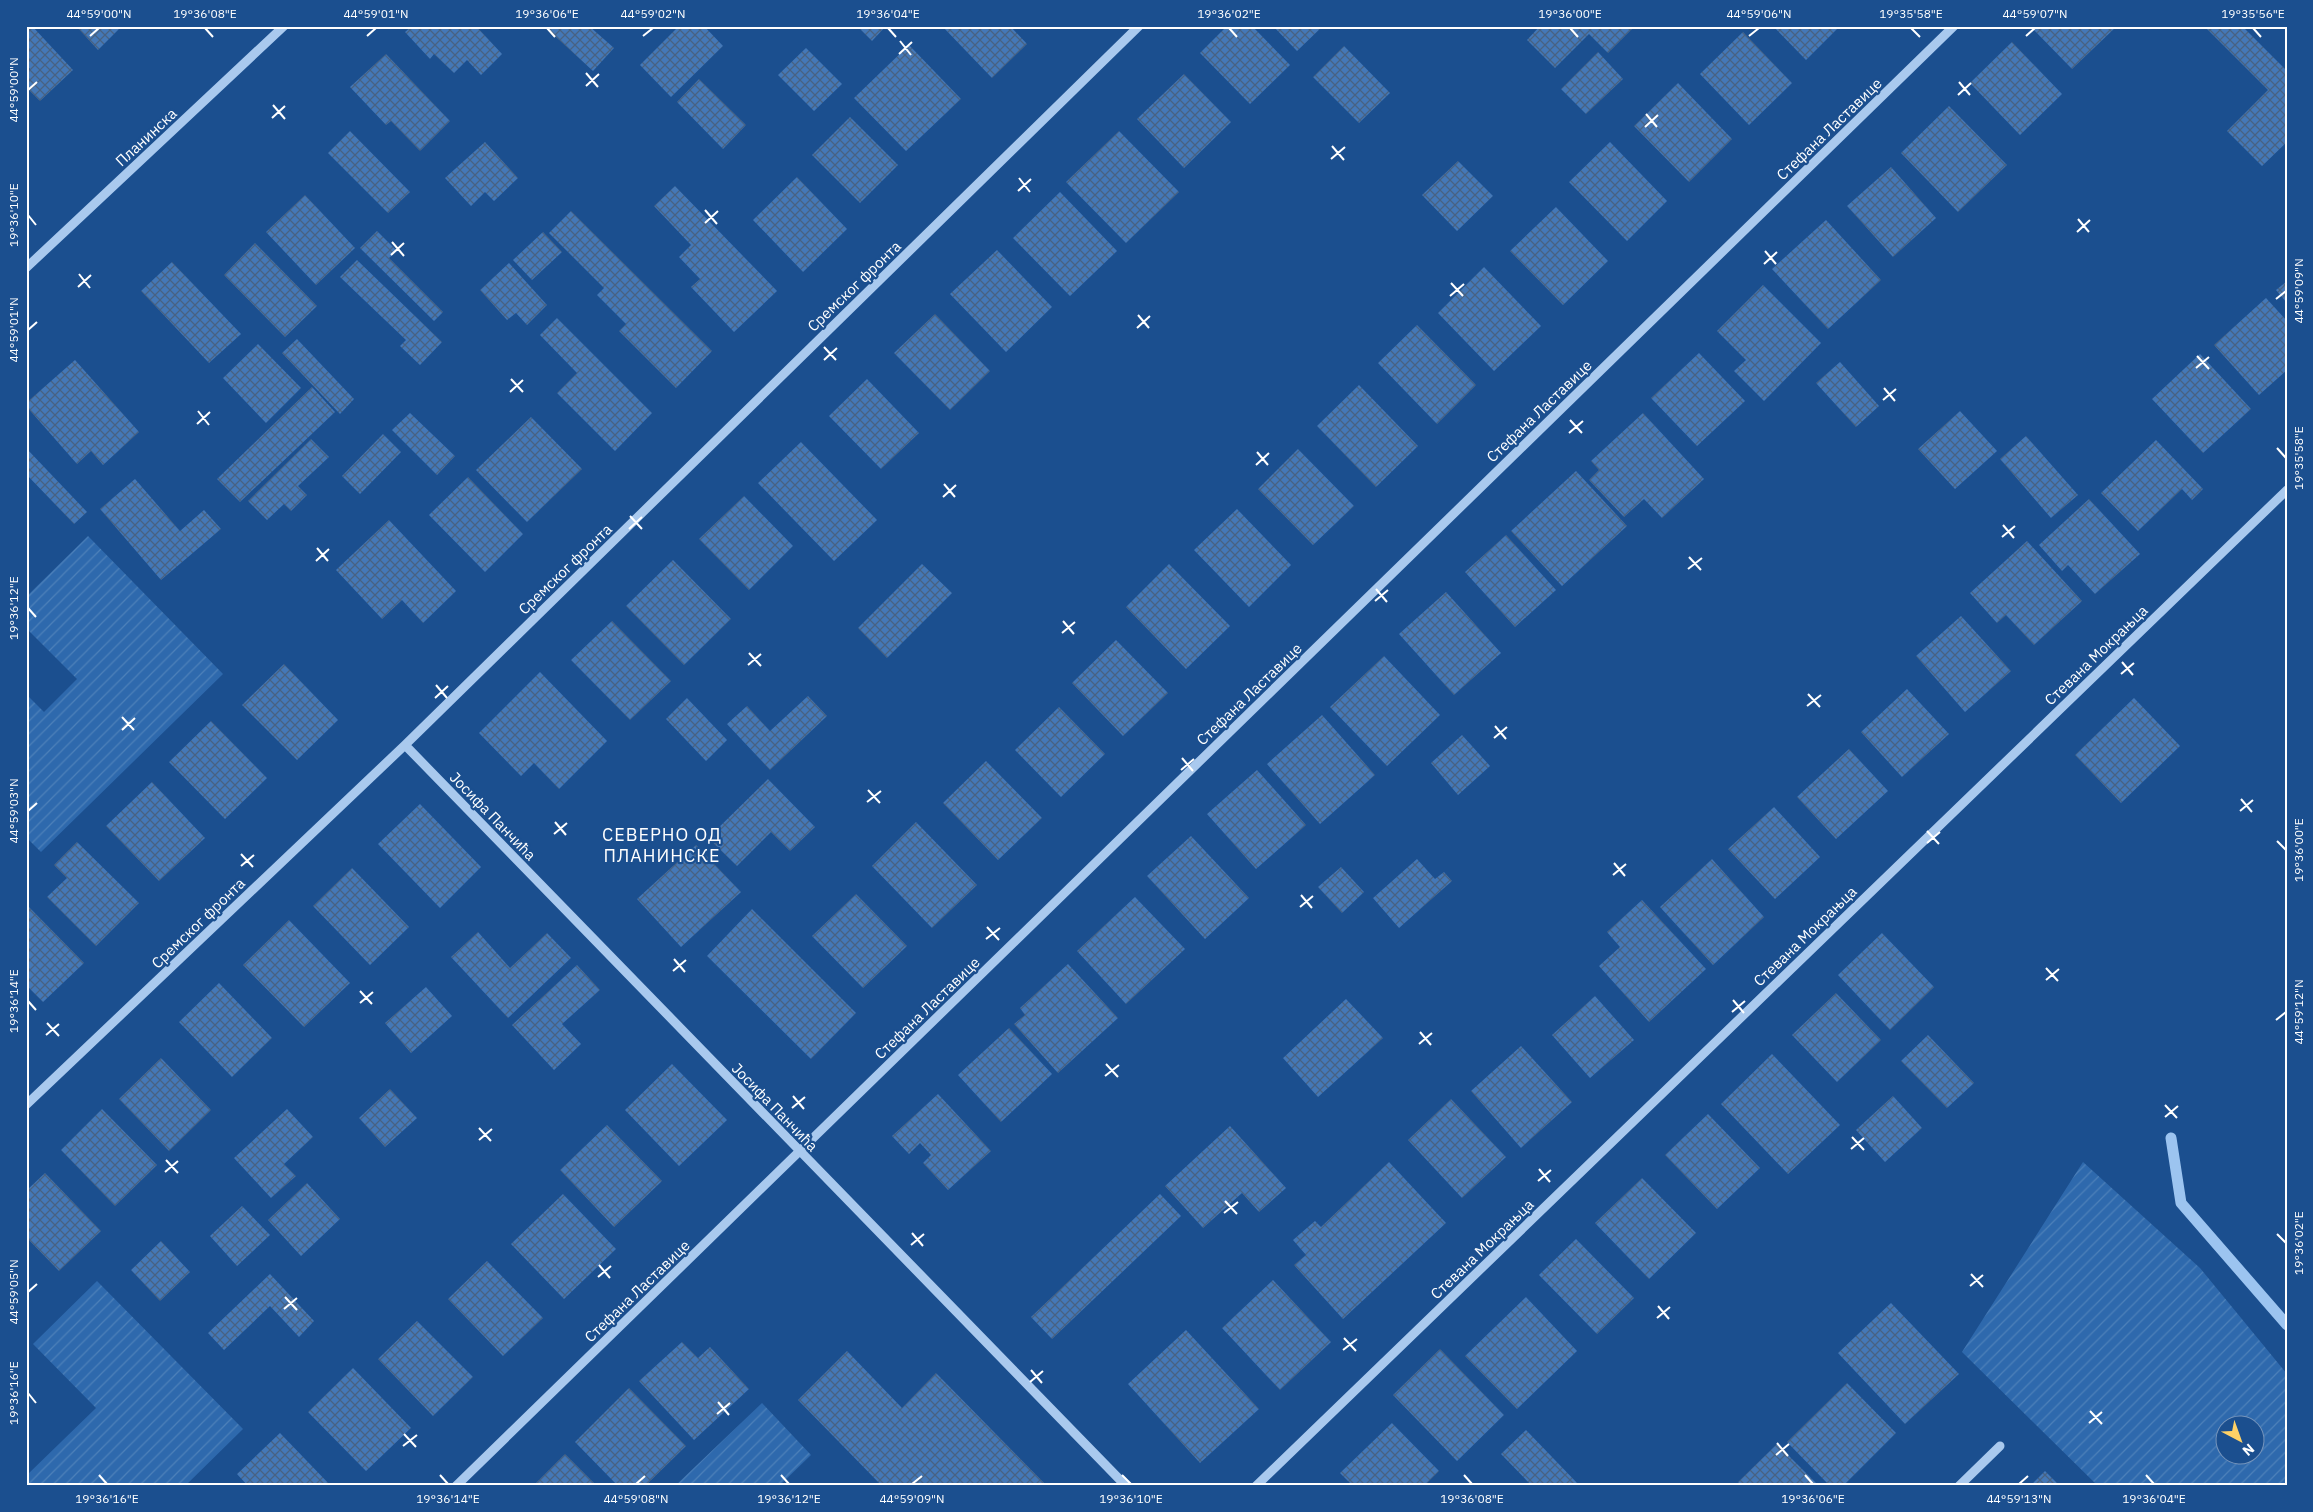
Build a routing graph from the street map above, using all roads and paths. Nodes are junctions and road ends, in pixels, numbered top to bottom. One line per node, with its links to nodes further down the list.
1 (284, 26): 4 (street, Планинска)
2 (1139, 26): 6 (street, Сремског фронта)
3 (1954, 26): 8 (street, Стефана Ластавице)
4 (26, 268)
5 (2287, 490): 12 (street, Стевана Мокрањца)
6 (405, 746): 7 (street, Сремског фронта); 8 (street, Јосифа Панчића)
7 (26, 1105)
8 (799, 1152): 10 (street, Стефана Ластавице); 11 (street, Јосифа Панчића)
9 (2000, 1446): 13 (street)
10 (456, 1486)
11 (1126, 1486)
12 (1256, 1486)
13 (1959, 1486)

